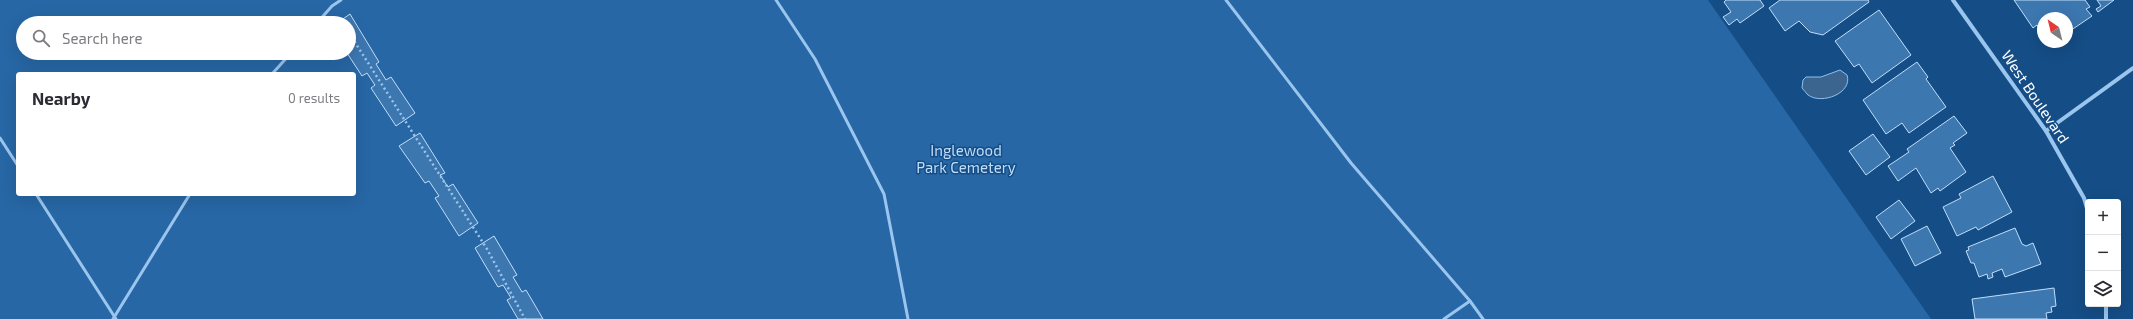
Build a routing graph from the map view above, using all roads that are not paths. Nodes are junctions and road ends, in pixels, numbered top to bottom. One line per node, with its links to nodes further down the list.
1 (341, 0): 5 (lane)
2 (776, 0): 18 (lane)
3 (1226, 0): 15 (lane)
4 (1953, 0): 9 (street, West Boulevard)
5 (323, 16)
6 (285, 60): 8 (lane)
7 (2133, 68): 9 (street)
8 (274, 72)
9 (2046, 131): 14 (street, West Boulevard)
10 (0, 138): 11 (lane)
11 (16, 163)
12 (37, 196): 17 (lane)
13 (189, 196): 17 (lane)
14 (2085, 202)
15 (1470, 301): 19 (lane); 20 (lane)
16 (2106, 307): 21 (street)
17 (114, 318)
18 (908, 319)
19 (1444, 319)
20 (1483, 319)
21 (2106, 319)

